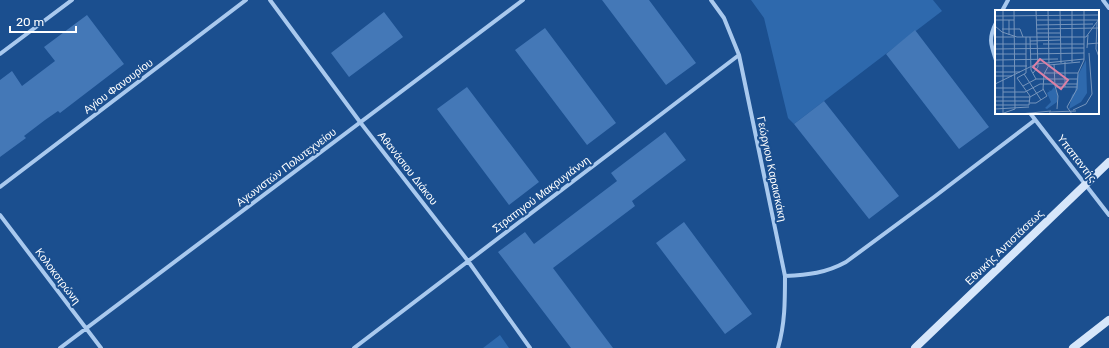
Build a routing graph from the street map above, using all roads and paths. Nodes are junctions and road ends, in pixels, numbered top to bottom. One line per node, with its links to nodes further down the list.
1 (72, 0): 11 (street)
2 (246, 0): 19 (street, Αγίου Φανουρίου)
3 (270, 0): 16 (street, Αθανάσιου Διάκου)
4 (523, 0): 16 (street, Αγωνιστών Πολυτεχνείου)
5 (711, 0): 12 (street, Γεώργιου Καραισκάκη)
6 (1008, 0): 9 (street)
7 (1103, 0): 8 (street)
8 (1109, 8)
9 (1003, 10)
10 (995, 25): 13 (street)
11 (0, 54)
12 (739, 55): 22 (street, Στρατηγού Μακρυγιάννη); 23 (street, Γεώργιου Καραισκάκη)
13 (995, 57)
14 (1031, 114): 15 (street, Υπαπαντής)
15 (1035, 120): 18 (street, Υπαπαντής); 23 (street)
16 (360, 122): 22 (street, Αθανάσιου Διάκου); 25 (street, Αγωνιστών Πολυτεχνείου)
17 (1109, 162): 18 (street, Εθνικής Αντιστάσεως)
18 (1086, 185): 21 (street, Υπαπαντής); 31 (street, Εθνικής Αντιστάσεως)
19 (0, 187)
20 (0, 215): 25 (street, Κολοκοτρώνη)
21 (1109, 215)
22 (468, 261): 28 (street, Στρατηγού Μακρυγιάννη); 29 (street, Αθανάσιου Διάκου)
23 (785, 276): 30 (street, Γεώργιου Καραισκάκη)
24 (1109, 320): 32 (street)
25 (86, 328): 26 (street, Αγωνιστών Πολυτεχνείου); 27 (street, Κολοκοτρώνη)
26 (60, 348)
27 (101, 348)
28 (354, 348)
29 (530, 348)
30 (778, 348)
31 (914, 348)
32 (1073, 348)

